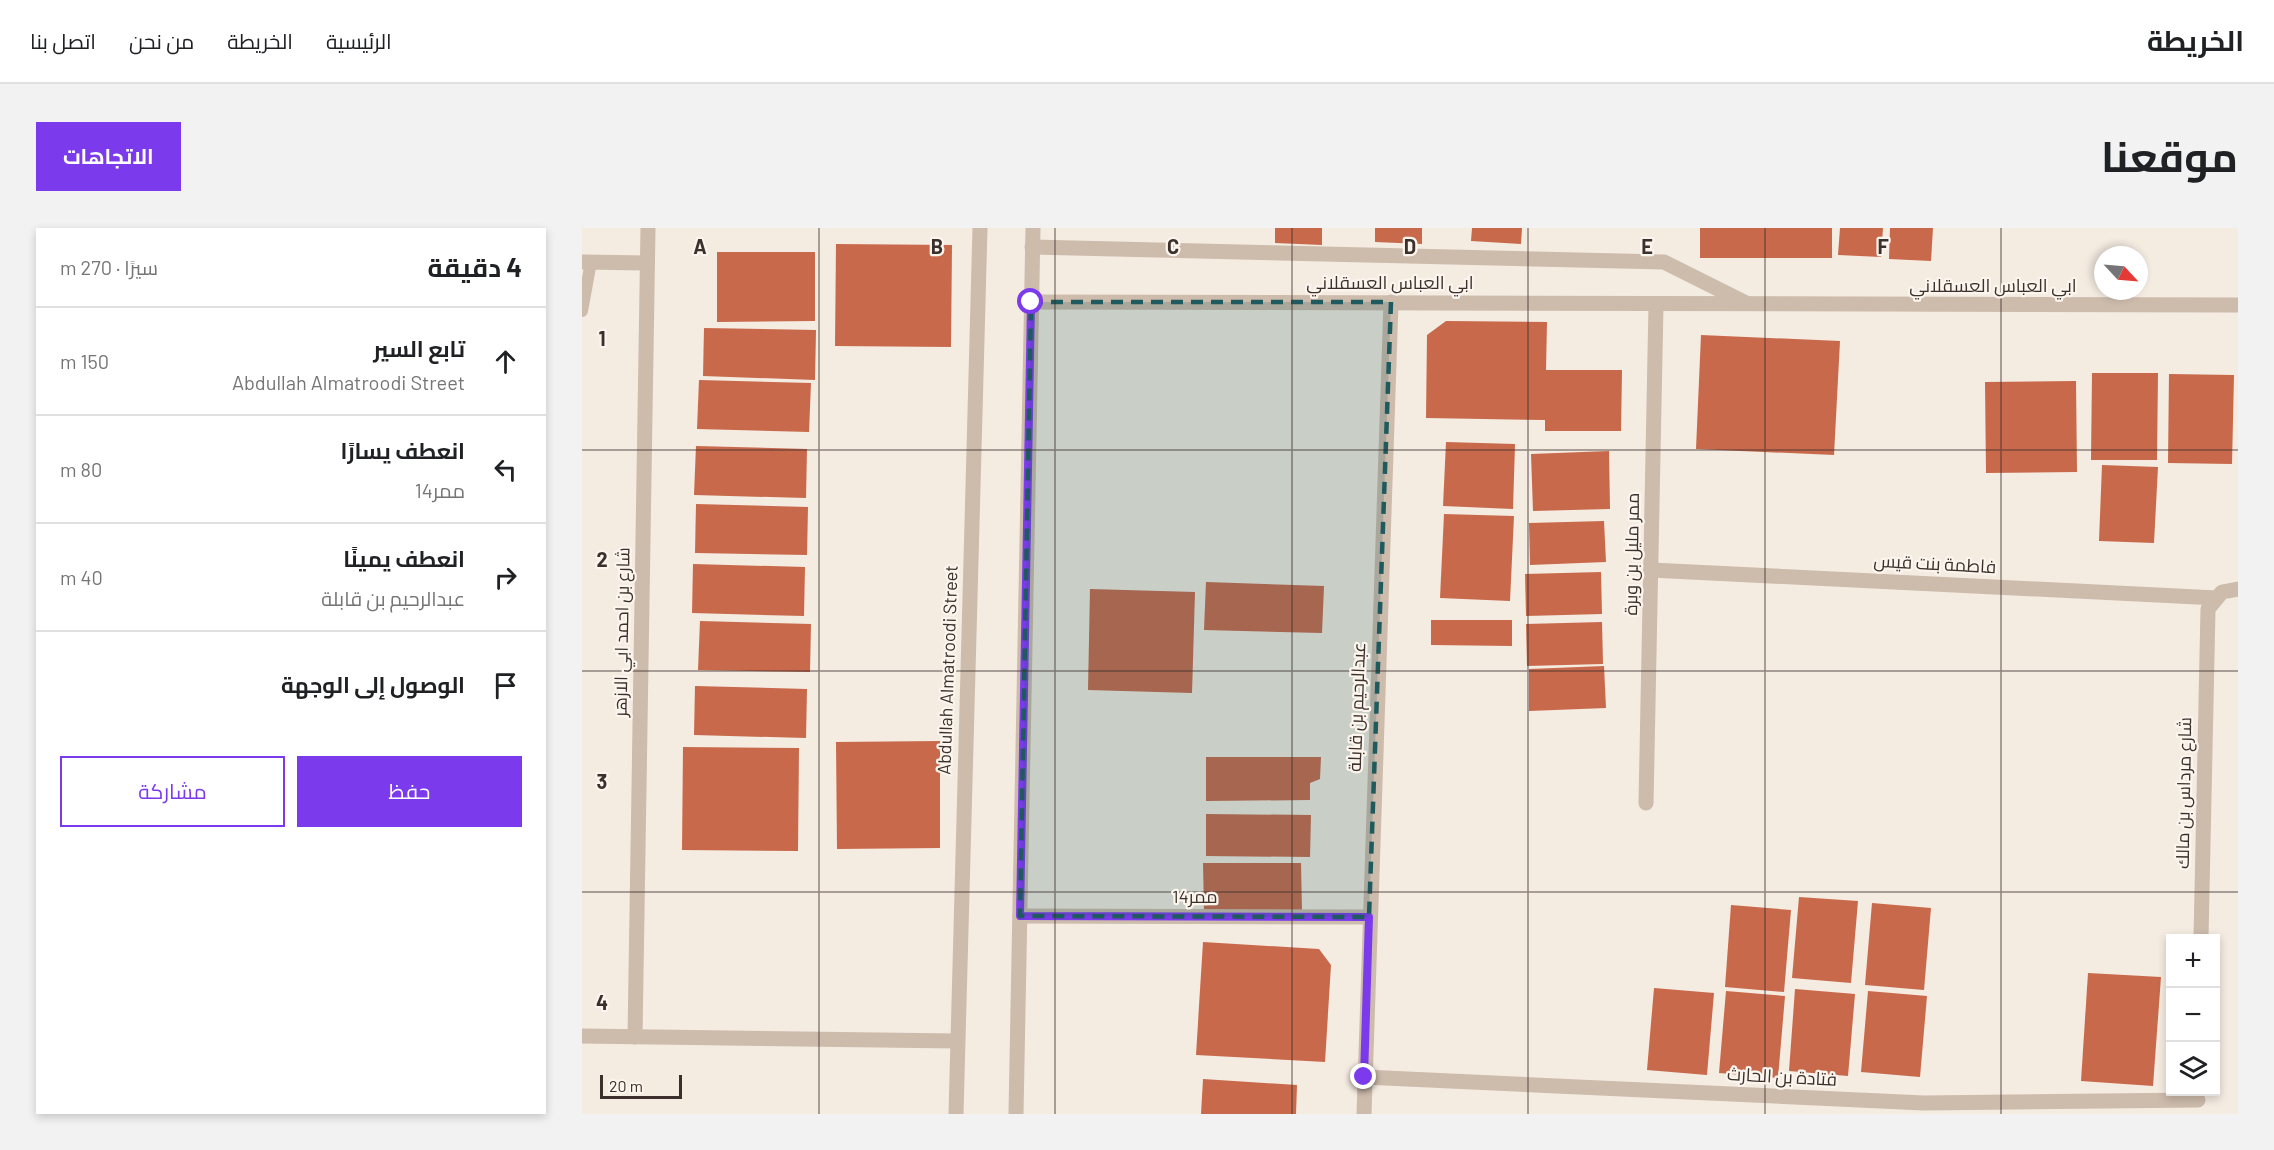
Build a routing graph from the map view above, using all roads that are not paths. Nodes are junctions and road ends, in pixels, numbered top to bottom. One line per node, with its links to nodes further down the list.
1 (648, 228): 6 (street, شارع بن احمد ابي الازهر)
2 (980, 228): 22 (street, Abdullah Almatroodi Street)
3 (1033, 228): 4 (street)
4 (1032, 247): 7 (street); 10 (street, ابي العباس العسقلاني)
5 (586, 262): 6 (street); 12 (lane)
6 (647, 263): 21 (street, شارع بن احمد ابي الازهر)
7 (1031, 302): 8 (street, ابي العباس العسقلاني); 17 (street)
8 (1391, 302): 9 (street, ابي العباس العسقلاني); 18 (street, عبدالرحيم بن قابلة)
9 (1656, 305): 10 (street, ابي العباس العسقلاني); 13 (street, ممر مليل بن وبرة)
10 (1748, 305): 11 (street, ابي العباس العسقلاني)
11 (2238, 306)
12 (582, 311)
13 (1651, 570): 15 (street, فاطمة بنت قيس); 16 (street, ممر مليل بن وبرة)
14 (2238, 589): 15 (street, فاطمة بنت قيس)
15 (2217, 597): 19 (street, شارع مرداس بن مالك)
16 (1647, 803)
17 (1020, 916): 18 (street, ممر14); 27 (street)
18 (1369, 917): 23 (street, عبدالرحيم بن قابلة)
19 (2201, 934)
20 (582, 1036): 21 (street)
21 (635, 1037): 22 (street)
22 (957, 1041): 26 (street, Abdullah Almatroodi Street)
23 (1364, 1077): 25 (street, فتادة بن الحارث); 28 (street, عبدالرحيم بن قابلة)
24 (2198, 1102): 25 (street, فتادة بن الحارث)
25 (1924, 1109)
26 (956, 1114)
27 (1016, 1114)
28 (1364, 1114)

